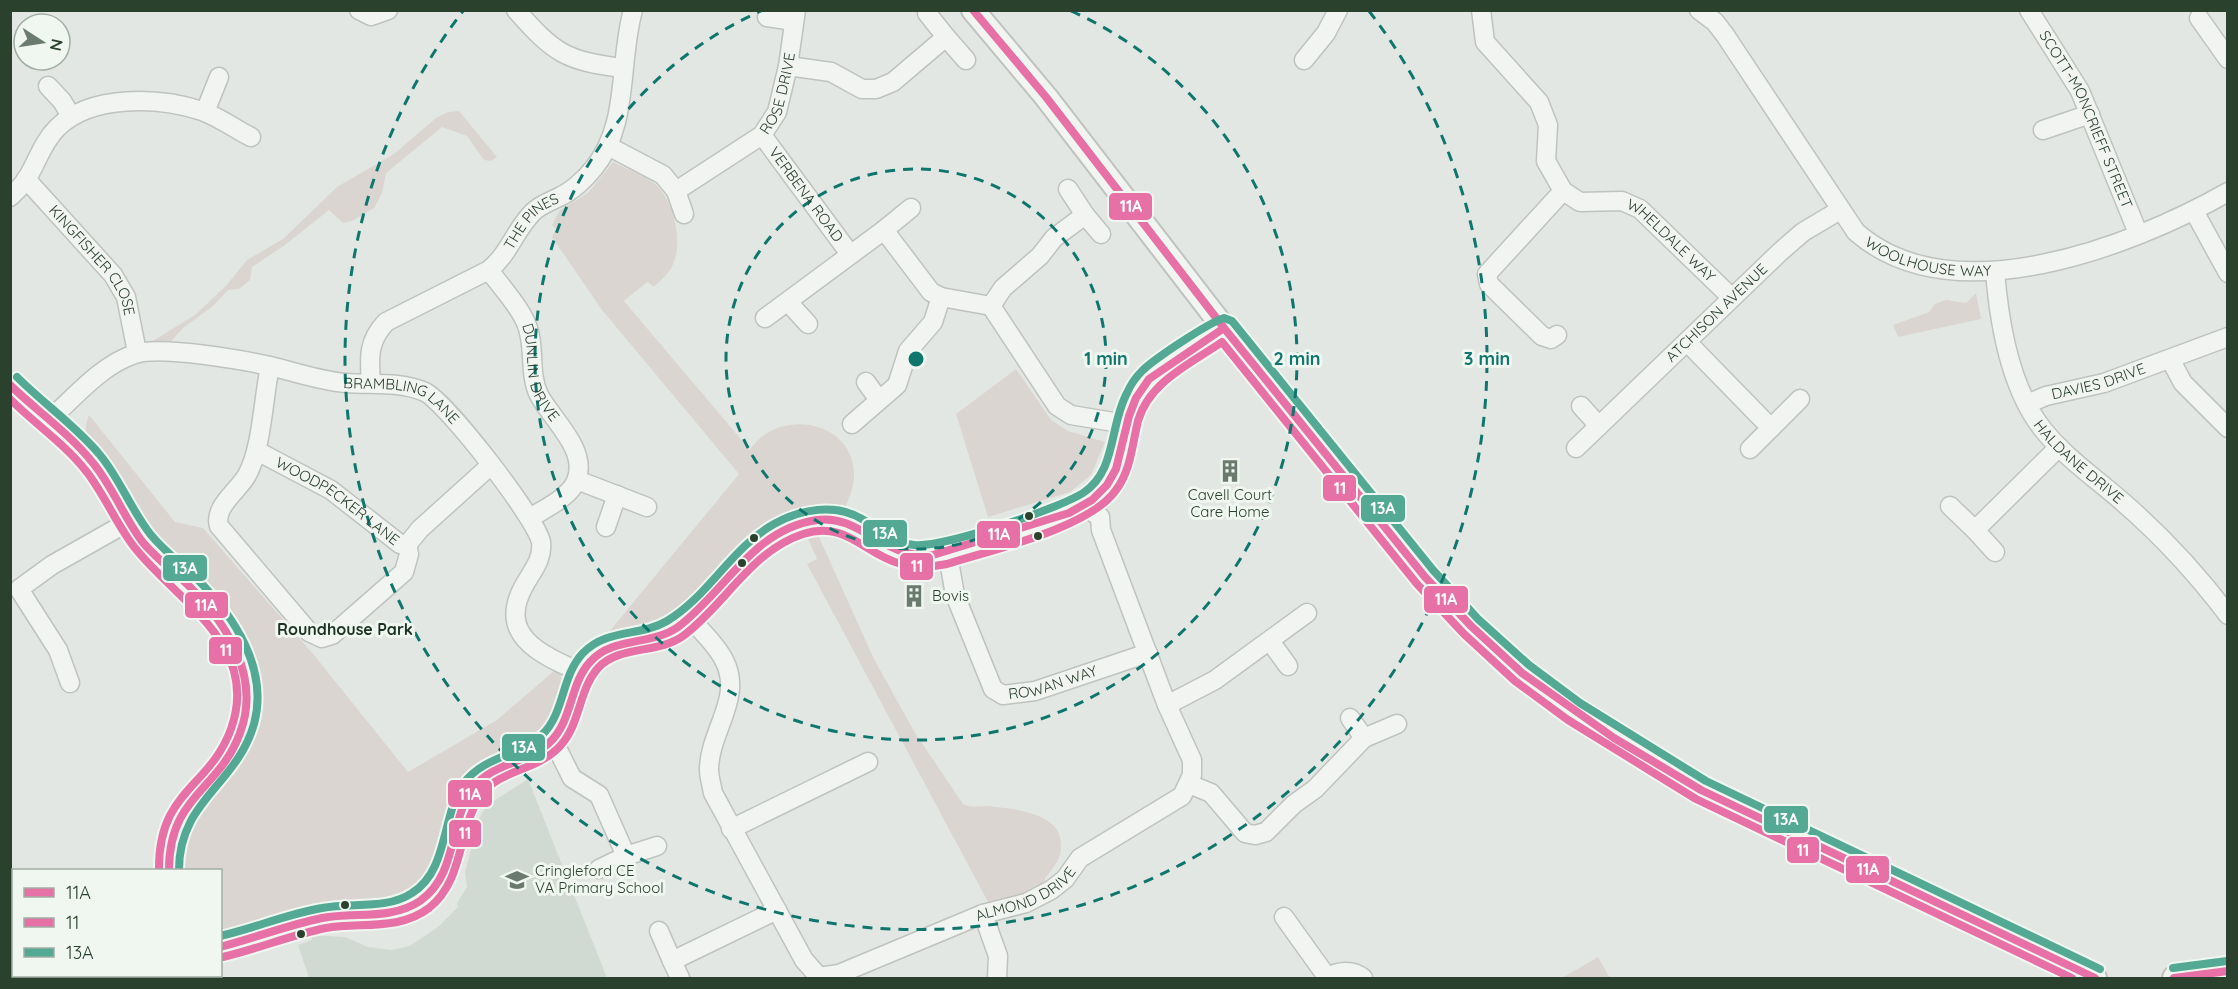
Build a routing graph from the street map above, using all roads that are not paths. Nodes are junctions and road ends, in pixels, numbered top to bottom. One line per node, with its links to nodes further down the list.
1 (359, 10): 2 (street)
2 (388, 10)
3 (516, 10): 20 (street)
4 (633, 10): 20 (street, THE PINES)
5 (973, 10): 54 (street)
6 (1338, 10): 18 (street)
7 (1481, 10): 33 (street)
8 (1699, 10): 12 (street, WOOLHOUSE WAY)
9 (2029, 10): 24 (street, SCOTT-MONCRIEFF STREET)
10 (927, 13): 15 (street)
11 (795, 16): 13 (street, ROSE DRIVE); 19 (street, ROSE DRIVE)
12 (1719, 16): 37 (street, WOOLHOUSE WAY)
13 (767, 17)
14 (2199, 18): 16 (street)
15 (946, 37): 17 (street); 19 (street)
16 (2228, 59)
17 (966, 60)
18 (1304, 60)
19 (788, 66): 27 (street, ROSE DRIVE)
20 (623, 68): 29 (street, THE PINES)
21 (219, 77): 23 (street)
22 (48, 86): 25 (street)
23 (205, 112): 25 (street); 28 (street)
24 (2090, 114): 26 (street); 42 (street, SCOTT-MONCRIEFF STREET)
25 (71, 116): 30 (street)
26 (2043, 130)
27 (762, 135): 32 (street, ROSE DRIVE); 44 (street, VERBENA ROAD)
28 (251, 137)
29 (608, 146): 32 (street); 45 (street, THE PINES)
30 (26, 179): 35 (street); 58 (street, KINGFISHER CLOSE)
31 (1068, 189): 40 (street)
32 (676, 191): 39 (street)
33 (1563, 191): 49 (street, WHELDALE WAY); 55 (street)
34 (2228, 192): 38 (street, WOOLHOUSE WAY)
35 (10, 197)
36 (911, 208): 41 (street, VERBENA ROAD)
37 (1840, 210): 46 (street, WOOLHOUSE WAY); 49 (street, ATCHISON AVENUE)
38 (2194, 211): 42 (street, WOOLHOUSE WAY); 47 (street)
39 (684, 214)
40 (1085, 215): 43 (street); 51 (street)
41 (884, 230): 44 (street, VERBENA ROAD); 48 (street)
42 (2138, 233): 46 (street, WOOLHOUSE WAY)
43 (1101, 234)
44 (850, 254): 50 (street, VERBENA ROAD)
45 (489, 270): 62 (street, THE PINES); 79 (street, DUNLIN DRIVE)
46 (1995, 271): 66 (street, HALDANE DRIVE)
47 (2228, 273)
48 (941, 297): 51 (street); 65 (street)
49 (1731, 297): 57 (street, ATCHISON AVENUE)
50 (789, 302): 52 (street, VERBENA ROAD); 53 (street)
51 (991, 306): 70 (street)
52 (765, 318)
53 (808, 324)
54 (1224, 328): 70 (street); 125 (street)
55 (1557, 335)
56 (2228, 337): 59 (street, DAVIES DRIVE)
57 (1688, 343): 71 (street, ATCHISON AVENUE); 72 (street)
58 (137, 352): 60 (street, BRAMBLING LANE); 68 (street)
59 (2170, 359): 66 (street, DAVIES DRIVE); 73 (street)
60 (270, 366): 62 (street, BRAMBLING LANE); 77 (street)
61 (866, 382): 65 (street)
62 (371, 383): 78 (street, BRAMBLING LANE)
63 (10, 384): 68 (street)
64 (1800, 399): 72 (street)
65 (879, 400): 69 (street)
66 (2027, 404): 74 (street, HALDANE DRIVE)
67 (1581, 406): 71 (street)
68 (49, 420): 85 (street)
69 (852, 424)
70 (1126, 424): 81 (street)
71 (1599, 426): 75 (street, ATCHISON AVENUE)
72 (1771, 428): 76 (street)
73 (2228, 428)
74 (2058, 447): 87 (street); 93 (street, HALDANE DRIVE)
75 (1576, 448)
76 (1750, 449)
77 (259, 452): 88 (street, WOODPECKER LANE); 88 (street)
78 (491, 465): 84 (street, BRAMBLING LANE); 88 (street, WOODPECKER LANE)
79 (577, 480): 80 (street); 84 (street)
80 (617, 495): 83 (street); 86 (street)
81 (1087, 504): 90 (street); 96 (street)
82 (1950, 506): 87 (street)
83 (647, 507)
84 (530, 518): 98 (street, BRAMBLING LANE)
85 (128, 522): 91 (street); 110 (street)
86 (606, 527)
87 (1975, 530): 89 (street)
88 (407, 544)
89 (1995, 552)
90 (944, 554): 94 (street); 96 (street, ROWAN WAY)
91 (15, 592): 99 (street)
92 (1307, 613): 95 (street)
93 (2228, 615)
94 (689, 617): 98 (street); 107 (street, ALMOND DRIVE)
95 (1270, 641): 97 (street); 100 (street)
96 (1148, 653): 100 (street)
97 (1288, 666)
98 (582, 673): 104 (street)
99 (70, 682)
100 (1167, 705): 106 (street)
101 (1350, 718): 103 (street)
102 (1397, 723): 103 (street)
103 (1364, 738): 106 (street)
104 (548, 744): 109 (street); 116 (street)
105 (868, 762): 107 (street)
106 (1189, 784): 113 (street, ALMOND DRIVE)
107 (731, 829): 112 (street, ALMOND DRIVE)
108 (657, 846): 109 (street)
109 (626, 856): 111 (street)
110 (169, 869)
111 (599, 869)
112 (777, 910): 117 (street); 121 (street, ALMOND DRIVE)
113 (983, 914): 118 (street, ALMOND DRIVE); 122 (street)
114 (1284, 917): 123 (street)
115 (659, 932): 117 (street)
116 (222, 946)
117 (672, 961): 120 (street)
118 (866, 970): 121 (street, ALMOND DRIVE)
119 (2228, 971): 126 (street)
120 (680, 978)
121 (819, 978)
122 (997, 978)
123 (1327, 978): 124 (street)
124 (1363, 978)
125 (2096, 978)
126 (2191, 978)

